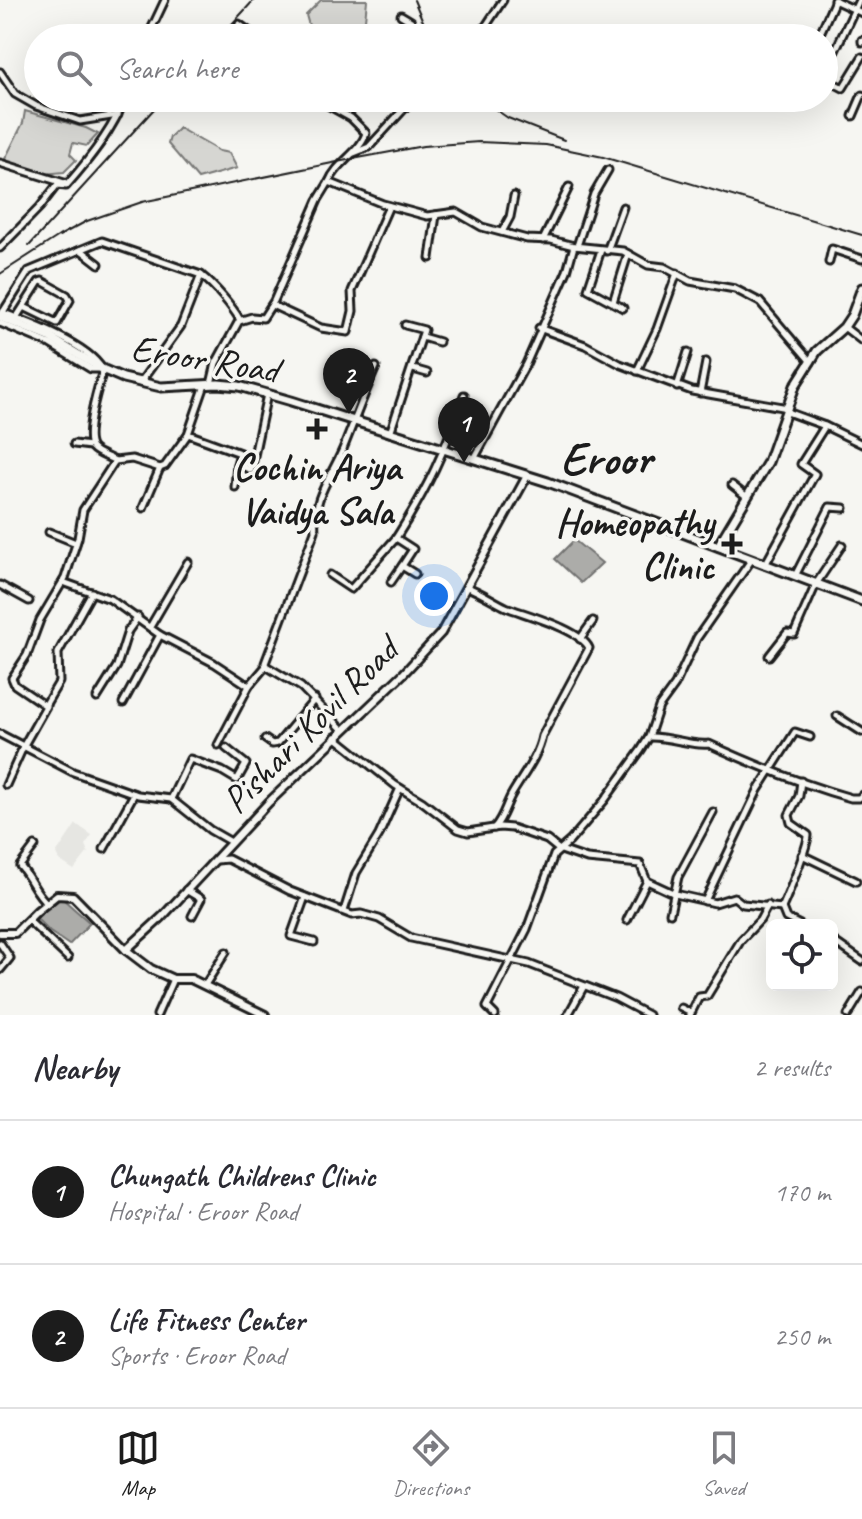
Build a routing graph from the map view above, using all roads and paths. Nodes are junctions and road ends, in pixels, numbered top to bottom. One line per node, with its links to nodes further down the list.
1 (165, 0): 8 (street)
2 (503, 0): 10 (street)
3 (834, 0): 5 (street); 11 (street)
4 (859, 0): 5 (street)
5 (854, 10): 6 (street); 12 (street)
6 (862, 13)
7 (401, 15): 9 (street)
8 (154, 24)
9 (412, 24)
10 (487, 24)
11 (824, 24)
12 (838, 45)
13 (862, 57): 15 (street)
14 (0, 72): 17 (street)
15 (838, 85)
16 (862, 95): 23 (street)
17 (24, 99)
18 (53, 112): 22 (street)
19 (120, 112): 22 (street)
20 (340, 112): 24 (street)
21 (401, 112): 24 (street)
22 (119, 115): 28 (street)
23 (853, 116)
24 (349, 155): 27 (street)
25 (0, 163): 28 (street)
26 (608, 170): 36 (street)
27 (329, 182): 31 (street); 49 (street)
28 (68, 184): 37 (street)
29 (569, 187): 35 (street)
30 (514, 196): 34 (street)
31 (389, 206): 33 (street); 49 (street)
32 (623, 207): 39 (street)
33 (436, 215): 34 (street); 41 (street)
34 (502, 232): 35 (street)
35 (543, 240): 36 (street)
36 (576, 246): 39 (street); 57 (street)
37 (0, 248)
38 (81, 250): 44 (street); 46 (street); 52 (street)
39 (604, 251): 40 (street); 48 (street)
40 (628, 254): 45 (street); 48 (street)
41 (430, 258)
42 (862, 259): 43 (street)
43 (829, 262)
44 (99, 264)
45 (677, 273): 63 (street); 67 (street)
46 (201, 275): 54 (street); 69 (street)
47 (862, 290): 56 (main road)
48 (613, 302): 51 (street)
49 (272, 305): 54 (street)
50 (24, 307): 50 (street); 53 (street)
51 (623, 308)
52 (1, 316): 53 (street); 66 (main road, Eroor Road)
53 (16, 318): 66 (street)
54 (240, 320): 70 (street)
55 (405, 325): 58 (street)
56 (844, 327): 59 (street); 63 (main road)
57 (539, 328): 67 (street); 84 (street)
58 (422, 337): 60 (street); 65 (street)
59 (862, 341)
60 (439, 342)
61 (688, 352): 71 (street)
62 (706, 362): 72 (street)
63 (811, 362): 75 (main road)
64 (376, 367): 76 (street)
65 (413, 369): 68 (street); 78 (street)
66 (102, 370): 69 (main road, Eroor Road); 82 (street)
67 (637, 371): 71 (street)
68 (427, 373)
69 (140, 383): 70 (main road, Eroor Road)
70 (208, 385): 73 (main road, Eroor Road); 79 (street)
71 (677, 387): 72 (street)
72 (700, 393): 75 (street)
73 (267, 394): 76 (main road, Eroor Road); 86 (street)
74 (464, 395): 83 (street)
75 (788, 410): 77 (street); 91 (main road)
76 (353, 421): 78 (main road, Eroor Road); 120 (street)
77 (825, 426): 81 (street); 101 (street)
78 (389, 433): 83 (main road, Eroor Road)
79 (188, 434): 86 (street); 87 (street)
80 (74, 444): 82 (street)
81 (862, 444)
82 (91, 446): 85 (street)
83 (445, 451): 84 (main road, Eroor Road); 95 (street)
84 (474, 459): 88 (main road, Eroor Road)
85 (115, 461): 87 (street); 96 (street)
86 (237, 464): 90 (street)
87 (160, 468): 92 (street)
88 (527, 476): 98 (main road, Eroor Road); 110 (street, Pishari Kovil Road)
89 (732, 485): 91 (street)
90 (235, 487)
91 (746, 496): 98 (main road)
92 (143, 508)
93 (844, 508): 105 (street)
94 (49, 532): 96 (street)
95 (396, 538): 102 (street); 104 (street)
96 (76, 543): 106 (street)
97 (842, 545): 108 (street)
98 (718, 546): 99 (main road, Eroor Road)
99 (752, 559): 101 (main road, Eroor Road); 131 (street)
100 (188, 562): 116 (street)
101 (765, 565): 105 (main road, Eroor Road)
102 (402, 566): 103 (street); 107 (street)
103 (415, 574)
104 (330, 575)
105 (795, 576): 108 (main road, Eroor Road)
106 (63, 582): 111 (street); 125 (street)
107 (391, 582)
108 (816, 584): 113 (main road, Eroor Road); 119 (street)
109 (0, 585): 112 (street)
110 (467, 587): 118 (street); 127 (street, Pishari Kovil Road)
111 (92, 592): 114 (street); 125 (street)
112 (29, 601)
113 (862, 601)
114 (138, 617): 116 (street); 122 (street)
115 (593, 621): 118 (street)
116 (150, 627): 117 (street)
117 (160, 635): 121 (street); 124 (street)
118 (580, 639): 145 (street)
119 (769, 656)
120 (266, 666): 121 (street); 123 (street)
121 (249, 686): 135 (street)
122 (97, 698)
123 (315, 699): 127 (street); 133 (street)
124 (123, 703)
125 (46, 704): 134 (street)
126 (837, 716): 128 (street)
127 (343, 730): 130 (street, Pishari Kovil Road)
128 (862, 732)
129 (0, 734): 134 (street)
130 (335, 737): 140 (street); 146 (street, Pishari Kovil Road)
131 (649, 737): 137 (street); 149 (street)
132 (810, 737): 137 (street)
133 (265, 739)
134 (24, 745): 139 (street); 141 (street)
135 (218, 745)
136 (226, 748): 143 (street)
137 (768, 771): 138 (street); 157 (street)
138 (801, 781): 142 (street); 150 (street)
139 (6, 785)
140 (400, 788): 145 (street); 161 (street)
141 (134, 794): 143 (street); 148 (street)
142 (862, 795)
143 (171, 799): 146 (street)
144 (713, 812): 155 (street)
145 (494, 828): 149 (street)
146 (231, 842): 151 (street, Pishari Kovil Road)
147 (35, 846): 158 (street)
148 (104, 849)
149 (558, 849): 152 (street); 174 (street)
150 (802, 855): 153 (street); 160 (street)
151 (212, 862): 154 (street, Pishari Kovil Road); 156 (street)
152 (647, 881): 155 (street); 166 (street)
153 (856, 881)
154 (186, 890): 163 (street); 171 (street, Pishari Kovil Road)
155 (675, 894): 157 (street); 162 (street)
156 (305, 897): 161 (street); 168 (street)
157 (705, 901): 159 (street)
158 (47, 903): 165 (street); 171 (street)
159 (768, 905): 160 (street); 183 (street)
160 (782, 908): 164 (street)
161 (344, 911): 174 (street)
162 (670, 913)
163 (192, 916)
164 (788, 919)
165 (28, 920): 167 (street); 173 (street)
166 (627, 920)
167 (0, 933)
168 (314, 942)
169 (0, 943): 176 (street)
170 (838, 944): 175 (street)
171 (126, 950): 177 (street)
172 (226, 952): 178 (street)
173 (68, 958)
174 (512, 960): 179 (street); 185 (street)
175 (862, 961)
176 (0, 970)
177 (173, 979): 178 (street); 184 (street)
178 (205, 985): 182 (street)
179 (584, 986): 186 (street); 187 (street)
180 (862, 992): 188 (street)
181 (681, 1008): 183 (street)
182 (263, 1014)
183 (691, 1014)
184 (157, 1015)
185 (495, 1015)
186 (568, 1015)
187 (648, 1015)
188 (848, 1015)

